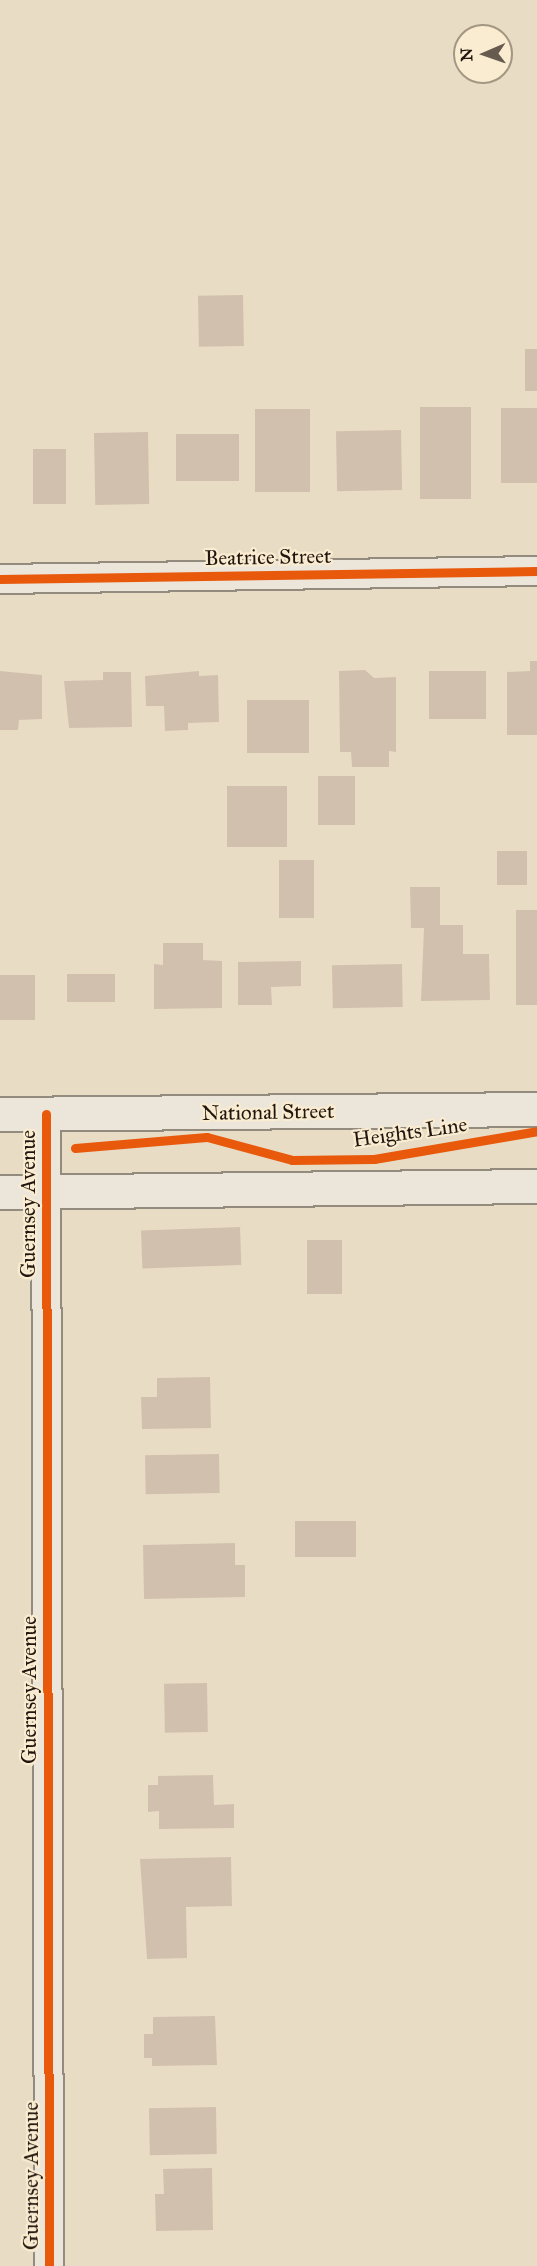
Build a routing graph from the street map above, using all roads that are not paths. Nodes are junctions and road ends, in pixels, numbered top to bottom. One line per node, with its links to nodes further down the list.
1 (537, 572): 2 (street, Beatrice Street)
2 (0, 579)
3 (537, 1109): 5 (main road, National Street)
4 (0, 1114): 5 (main road, National Street)
5 (46, 1114): 7 (street, Guernsey Avenue)
6 (537, 1186): 7 (main road)
7 (45, 1191): 8 (main road); 9 (street, Guernsey Avenue)
8 (0, 1192)
9 (49, 2266)

